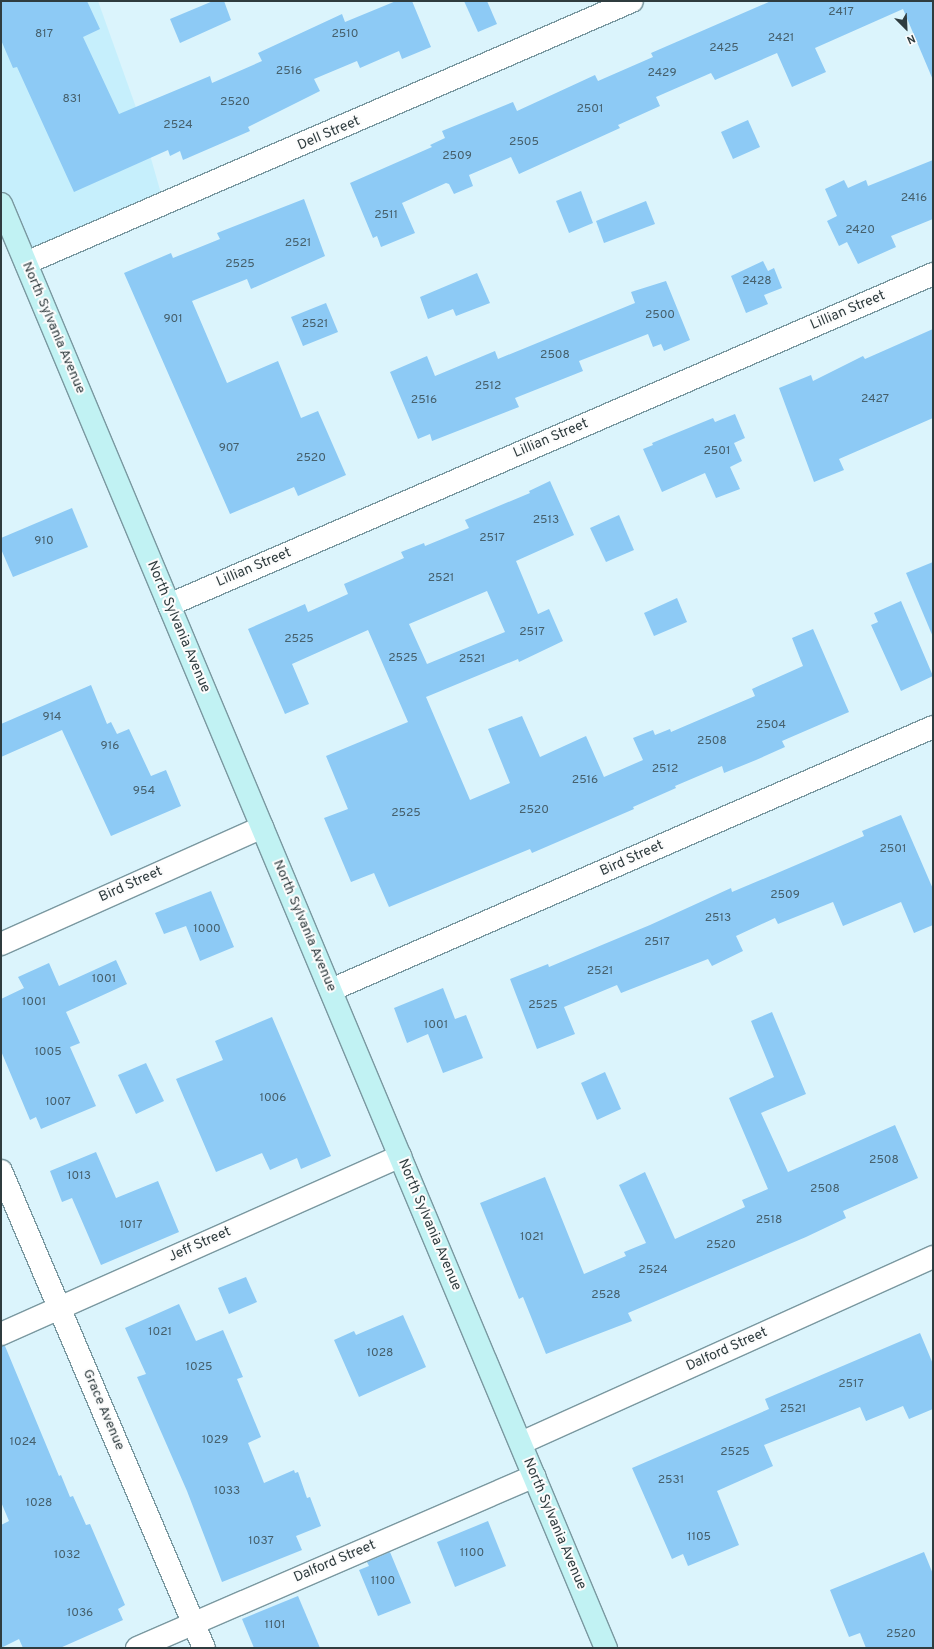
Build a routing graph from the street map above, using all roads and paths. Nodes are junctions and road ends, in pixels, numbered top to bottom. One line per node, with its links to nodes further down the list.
1 (632, 1): 3 (street, Dell Street)
2 (1, 204): 3 (main road, North Sylvania Avenue)
3 (26, 263): 5 (main road, North Sylvania Avenue)
4 (933, 274): 5 (street, Lillian Street)
5 (169, 605): 7 (main road, North Sylvania Avenue)
6 (933, 727): 9 (street, Bird Street)
7 (262, 827): 8 (street, Bird Street); 9 (main road, North Sylvania Avenue)
8 (1, 944)
9 (330, 990): 10 (main road, North Sylvania Avenue)
10 (400, 1156): 13 (street, Jeff Street); 15 (main road, North Sylvania Avenue)
11 (1, 1171): 13 (street, Grace Avenue)
12 (933, 1257): 15 (street, Dalford Street)
13 (59, 1308): 14 (street, Jeff Street); 17 (street, Grace Avenue)
14 (1, 1334)
15 (521, 1444): 16 (main road, North Sylvania Avenue)
16 (534, 1476): 17 (street, Dalford Street); 20 (main road, North Sylvania Avenue)
17 (194, 1623): 18 (street, Dalford Street); 19 (street, Grace Avenue)
18 (137, 1648)
19 (204, 1648)
20 (606, 1648)

